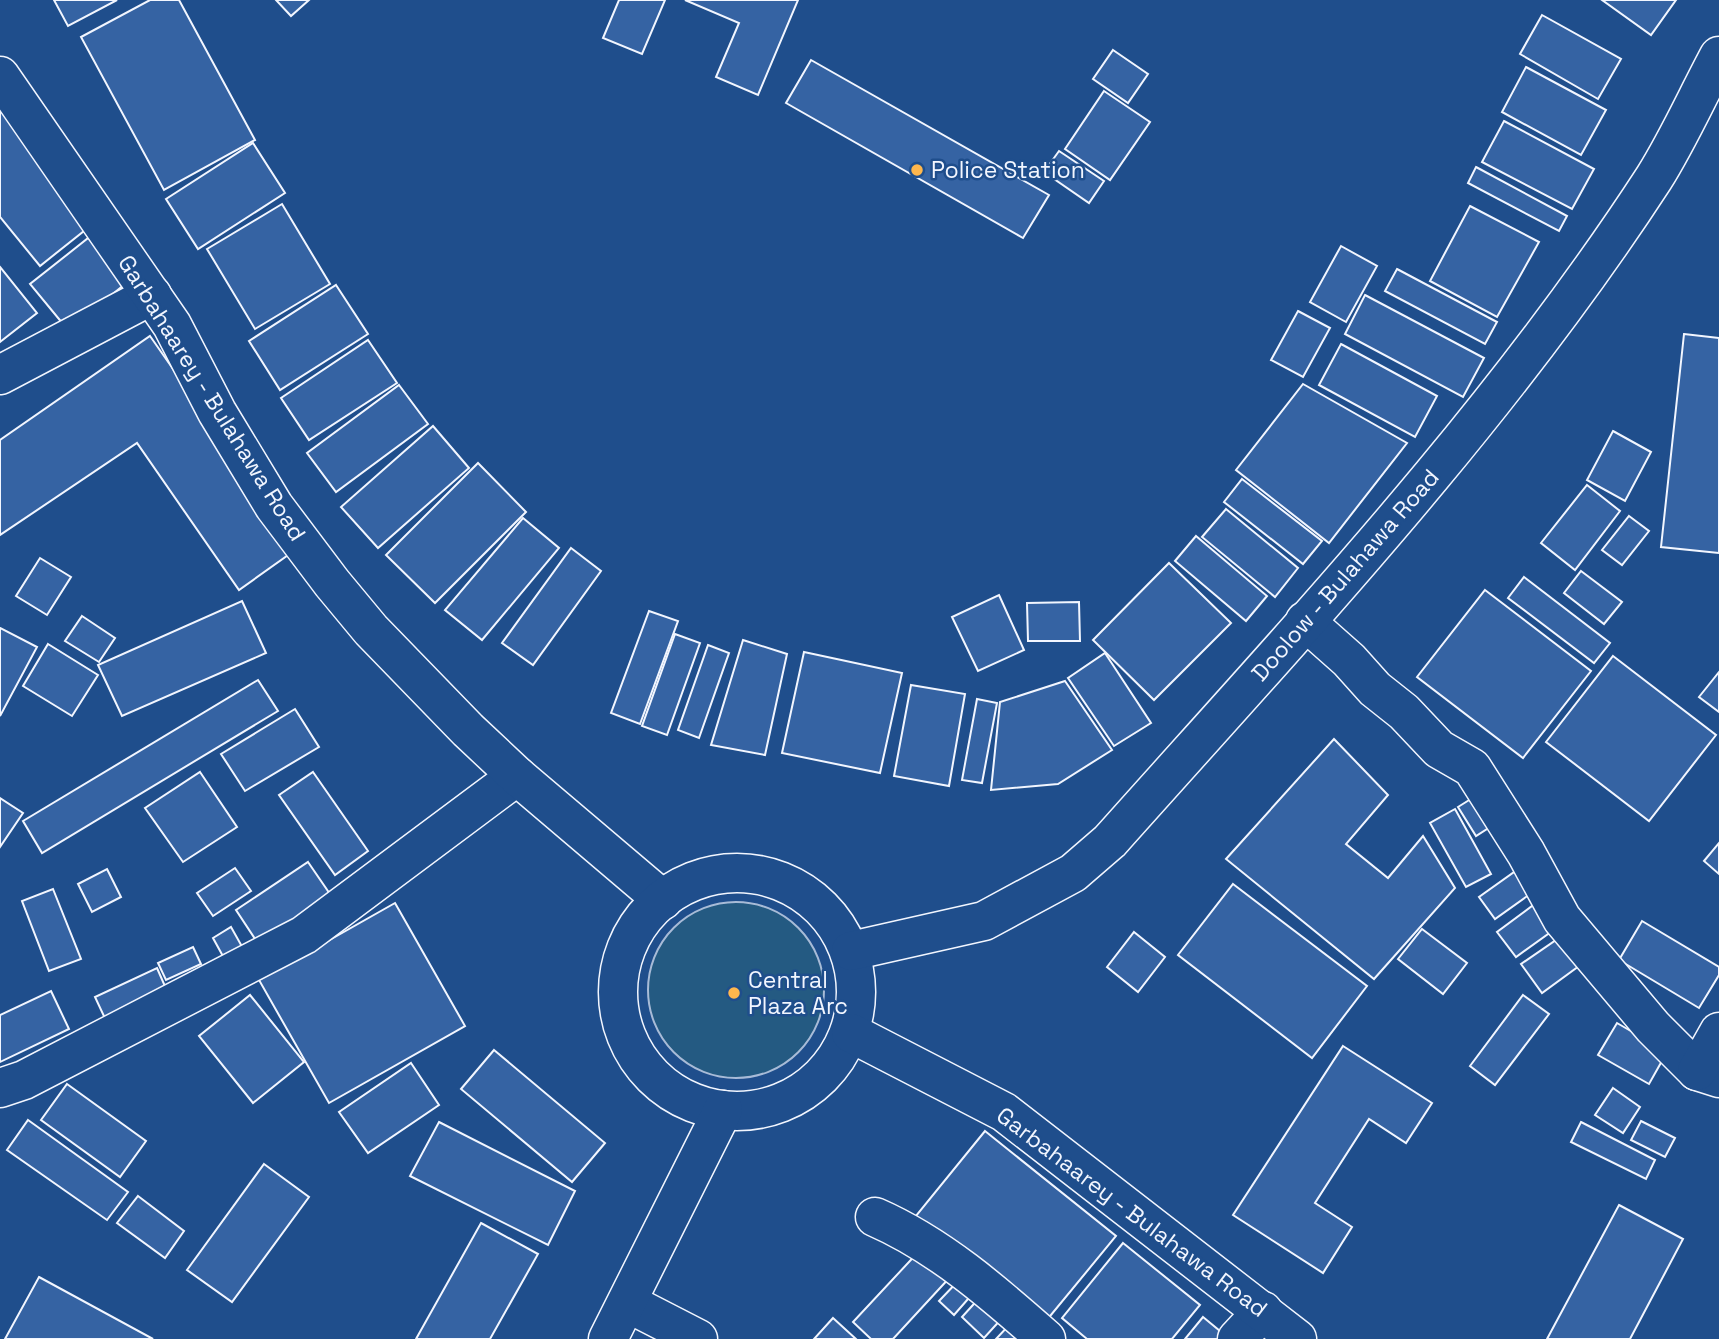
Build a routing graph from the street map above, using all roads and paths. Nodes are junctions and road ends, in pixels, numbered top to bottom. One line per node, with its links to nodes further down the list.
1 (1719, 57): 5 (main road, Doolow - Bulahawa Road)
2 (0, 76): 3 (main road, Garbahaarey - Bulahawa Road)
3 (152, 295): 4 (main road); 6 (main road, Garbahaarey - Bulahawa Road)
4 (0, 374)
5 (1305, 621): 8 (main road, Doolow - Bulahawa Road); 11 (main road)
6 (517, 776): 7 (main road, Garbahaarey - Bulahawa Road); 12 (main road)
7 (663, 900): 8 (main road); 13 (main road)
8 (851, 951): 10 (main road)
9 (1719, 1032): 11 (main road)
10 (851, 1033): 13 (main road); 16 (main road, Garbahaarey - Bulahawa Road)
11 (1708, 1075)
12 (0, 1088)
13 (723, 1110): 15 (main road)
14 (875, 1217): 19 (main road)
15 (628, 1303): 17 (main road); 18 (main road)
16 (1263, 1311): 20 (main road); 21 (main road, Garbahaarey - Bulahawa Road)
17 (608, 1339)
18 (698, 1339)
19 (1046, 1339)
20 (1237, 1339)
21 (1297, 1339)

